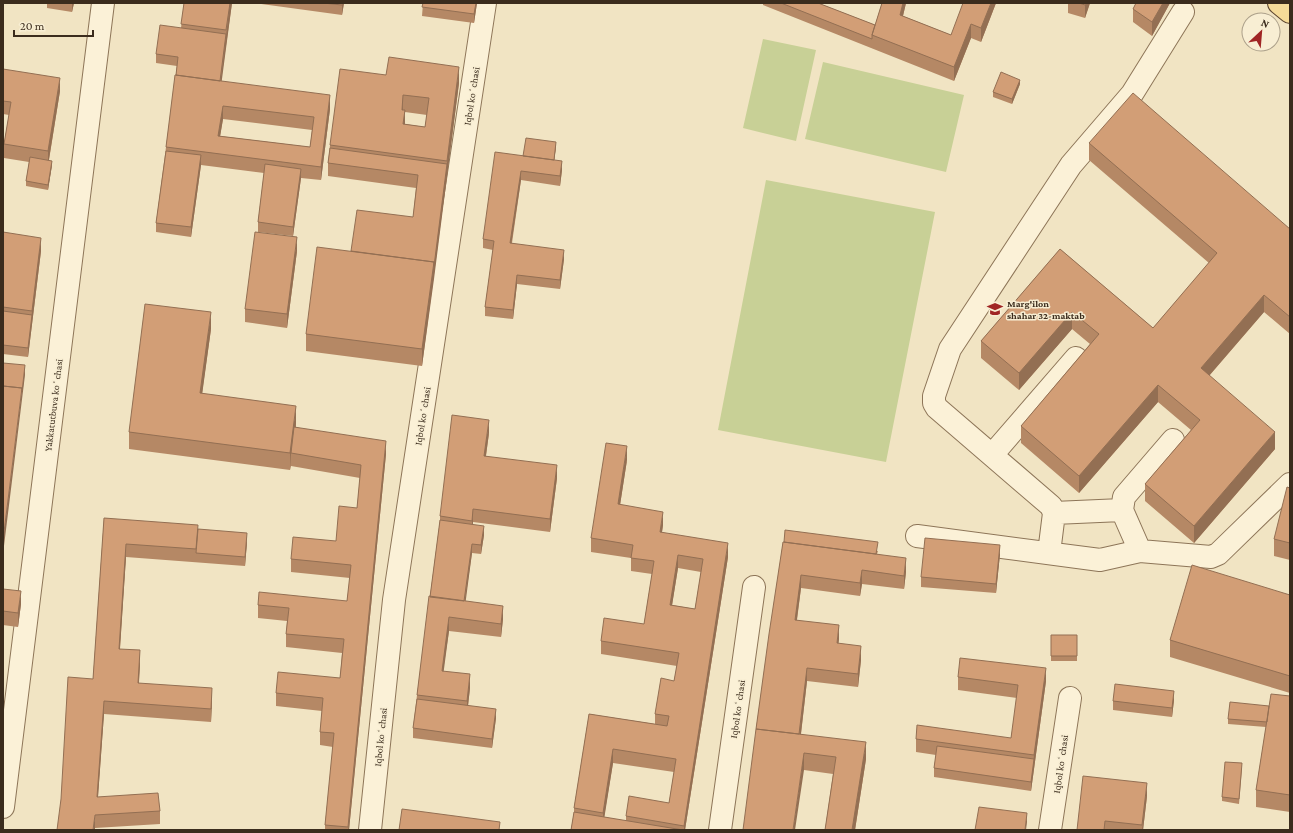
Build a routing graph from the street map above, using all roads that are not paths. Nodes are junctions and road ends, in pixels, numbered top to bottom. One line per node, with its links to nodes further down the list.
1 (104, 3): 17 (street, Yakkatutbuva koʻchasi)
2 (485, 3): 18 (street, Iqbol koʻchasi)
3 (1279, 3): 5 (main road)
4 (1183, 12): 8 (street)
5 (1290, 12)
6 (1076, 358): 8 (street)
7 (1173, 440): 10 (street)
8 (992, 455): 11 (street)
9 (1290, 484): 13 (street)
10 (1122, 510): 11 (street); 13 (street)
11 (1054, 513): 14 (street)
12 (917, 536): 14 (street)
13 (1140, 551): 14 (street)
14 (1049, 553)
15 (754, 587): 19 (street, Iqbol koʻchasi)
16 (1070, 698): 20 (street, Iqbol koʻchasi)
17 (3, 807)
18 (370, 830)
19 (720, 830)
20 (1050, 830)

